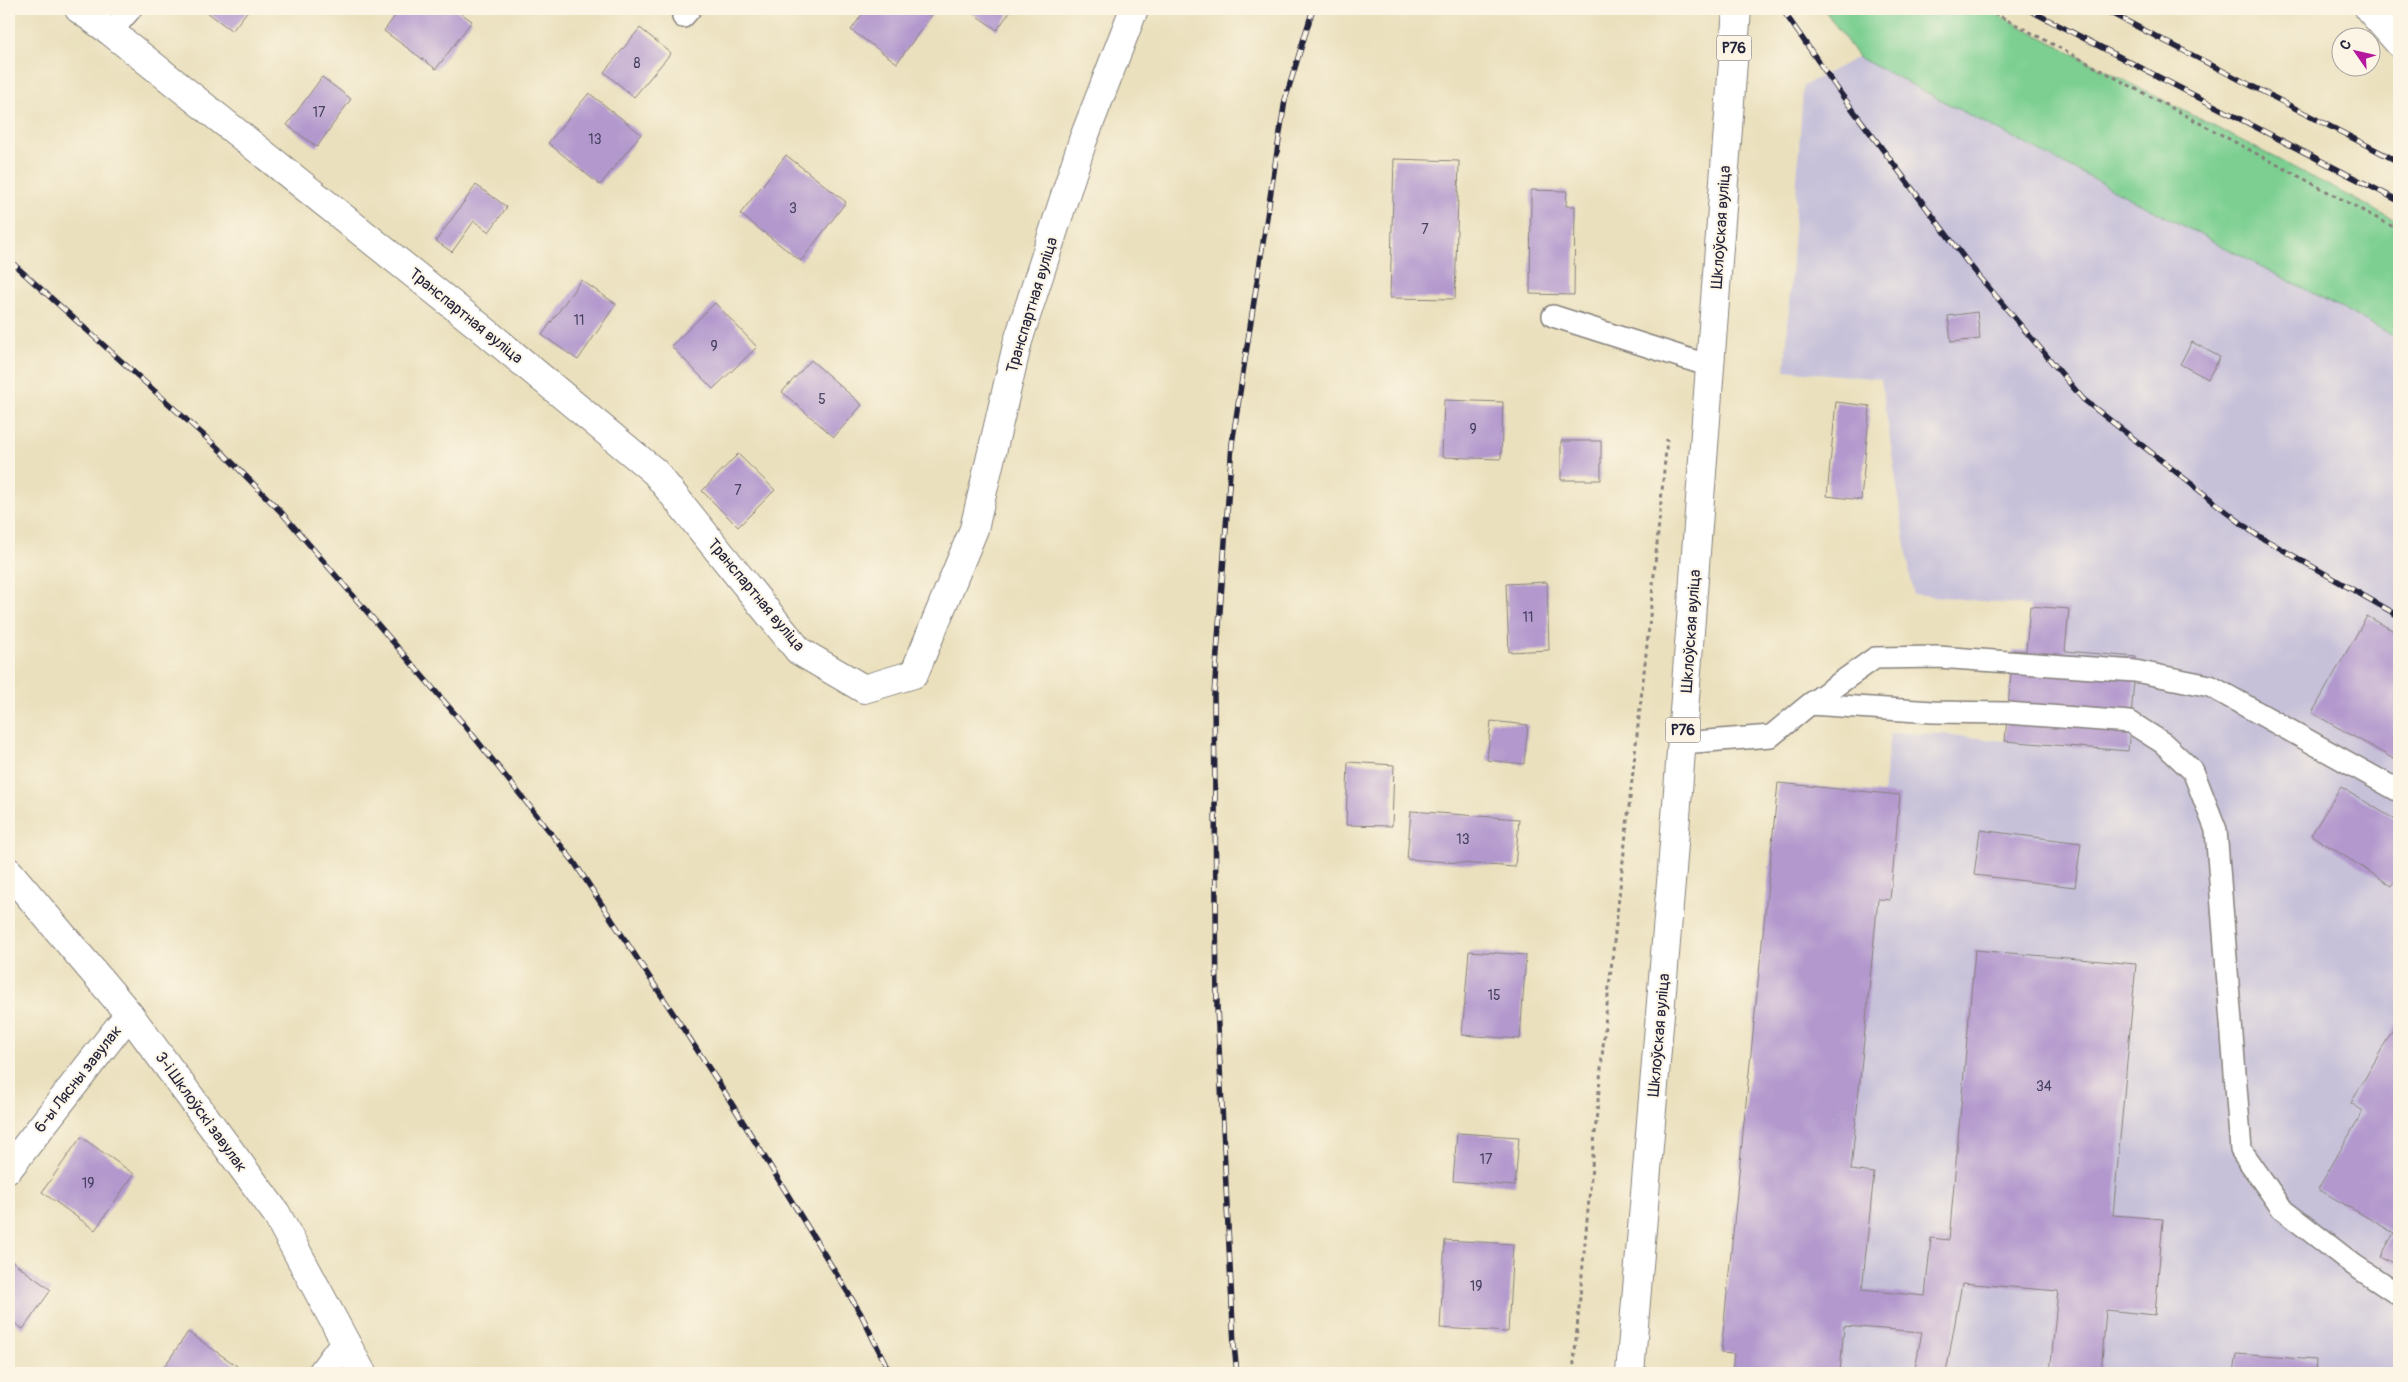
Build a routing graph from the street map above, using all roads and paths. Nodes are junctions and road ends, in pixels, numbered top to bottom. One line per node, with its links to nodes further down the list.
1 (79, 9): 7 (street, Транспартная вуліца)
2 (130, 9): 7 (lane)
3 (1134, 9): 7 (street, Транспартная вуліца)
4 (1737, 9): 11 (street, Шклоўская вуліца / Р76)
5 (1987, 9): 9 (path)
6 (2369, 9): 8 (street)
7 (111, 32)
8 (2399, 43)
9 (2399, 230)
10 (1553, 316): 11 (lane)
11 (1710, 366): 14 (street, Шклоўская вуліца / Р76)
12 (1668, 433): 23 (path)
13 (1810, 704): 14 (lane); 15 (lane); 19 (lane)
14 (1682, 743): 24 (street, Шклоўская вуліца / Р76)
15 (2399, 791)
16 (9, 872): 17 (street, 3-і Шклоўскі завулак)
17 (129, 1014): 18 (street, 6-ы Лясны завулак); 20 (street, 3-і Шклоўскі завулак)
18 (9, 1168)
19 (2399, 1295)
20 (345, 1342): 21 (street); 22 (street, 3-і Шклоўскі завулак)
21 (322, 1373)
22 (362, 1373)
23 (1573, 1373)
24 (1630, 1373)

